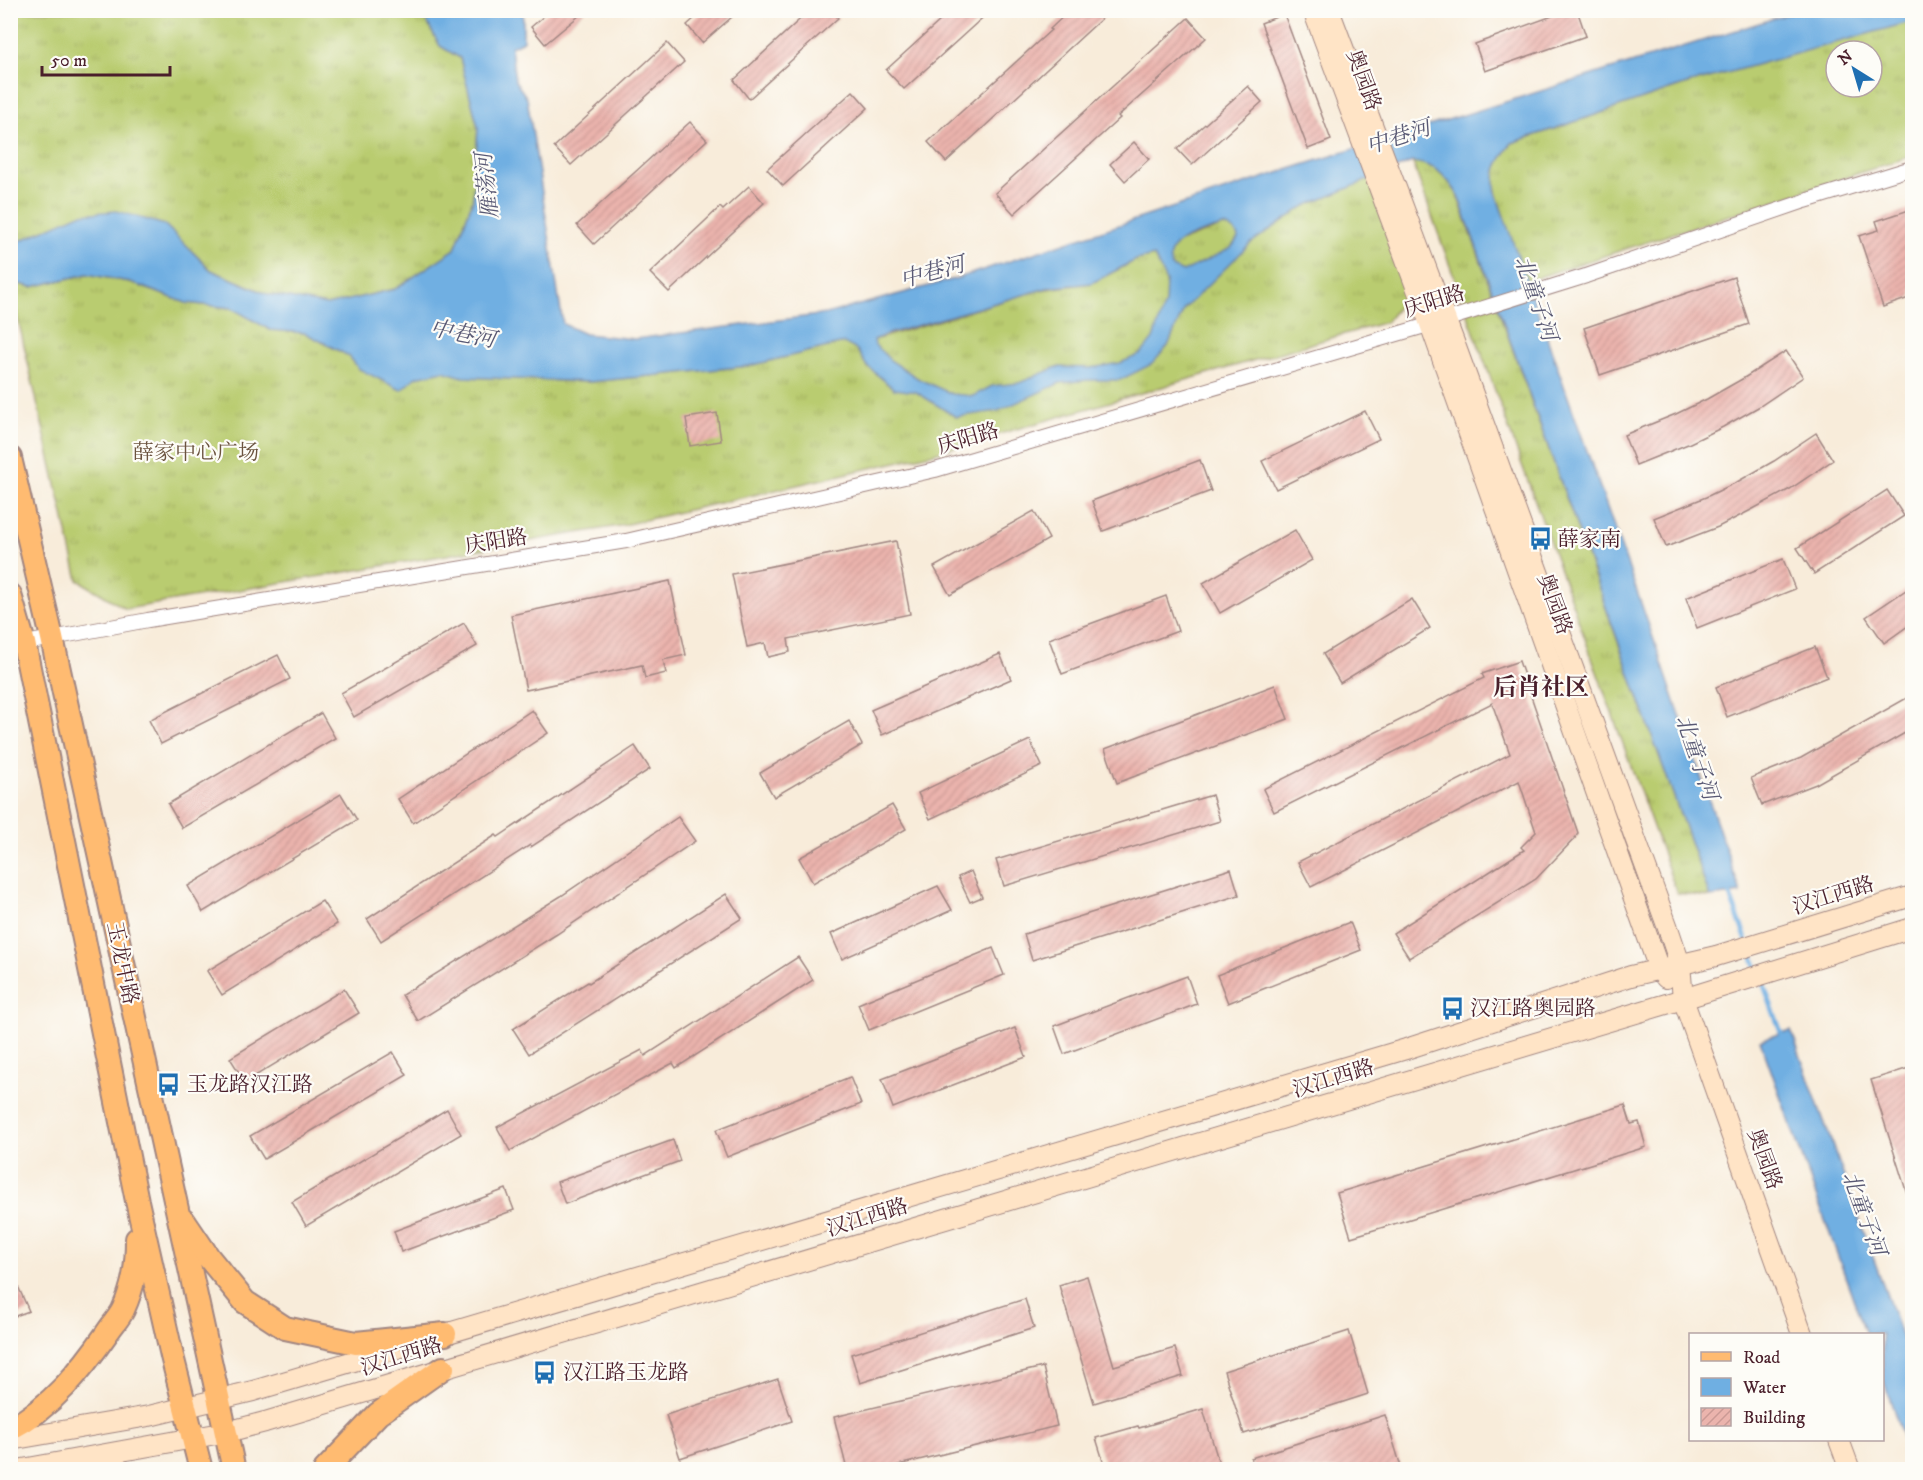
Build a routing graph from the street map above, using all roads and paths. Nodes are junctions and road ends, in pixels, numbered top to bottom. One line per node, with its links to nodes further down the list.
1 (1313, 10): 3 (main road, 奥园路)
2 (1329, 10): 3 (main road, 奥园路)
3 (1364, 129): 5 (main road, 奥园路)
4 (1912, 168): 5 (street, 庆阳路)
5 (1437, 322): 8 (street, 庆阳路); 12 (main road, 奥园路); 13 (main road, 奥园路)
6 (10, 458): 8 (main road, 玉龙中路)
7 (10, 595): 9 (main road, 玉龙中路)
8 (52, 638): 9 (street, 庆阳路); 16 (main road, 玉龙中路)
9 (17, 645): 15 (main road, 玉龙中路)
10 (1912, 897): 12 (main road, 汉江西路)
11 (1912, 928): 14 (main road, 汉江西路)
12 (1680, 964): 13 (main road, 汉江西路); 14 (main road, 奥园路)
13 (1659, 969): 14 (main road, 奥园路); 18 (main road, 汉江西路)
14 (1683, 999): 17 (main road, 奥园路); 19 (main road, 汉江西路)
15 (137, 1201): 21 (main road, 玉龙中路); 22 (main road)
16 (177, 1210): 18 (main road); 20 (main road, 玉龙中路)
17 (1801, 1333)
18 (445, 1334): 20 (main road, 汉江西路)
19 (443, 1368): 23 (main road, 汉江西路); 30 (main road)
20 (219, 1400): 21 (main road, 汉江西路); 23 (main road, 玉龙中路)
21 (185, 1408): 24 (main road, 玉龙中路); 25 (main road, 汉江西路)
22 (10, 1429)
23 (227, 1432): 24 (main road, 汉江西路); 29 (main road, 玉龙中路)
24 (193, 1439): 27 (main road, 汉江西路); 28 (main road, 玉龙中路)
25 (10, 1440)
26 (1839, 1441): 31 (main road)
27 (17, 1470)
28 (201, 1470)
29 (234, 1470)
30 (325, 1470)
31 (1850, 1470)

